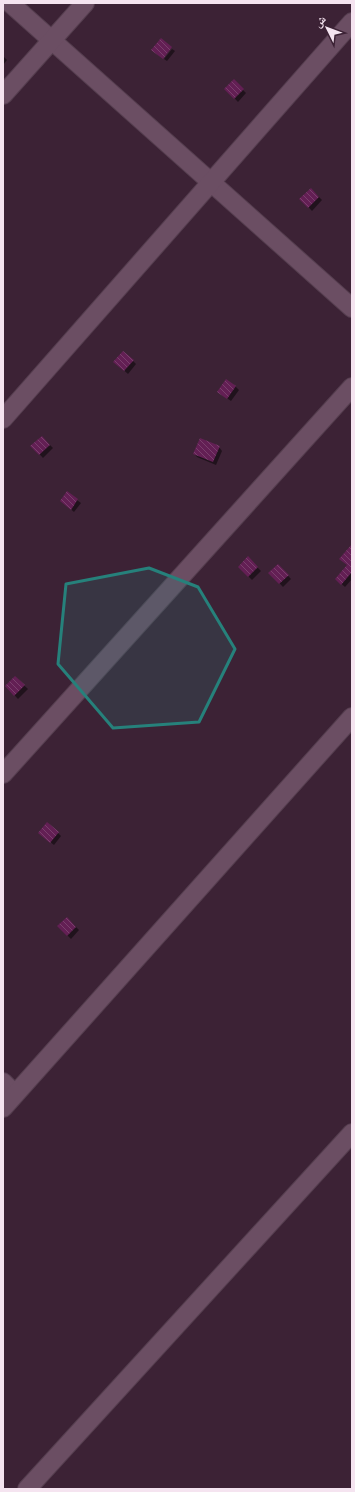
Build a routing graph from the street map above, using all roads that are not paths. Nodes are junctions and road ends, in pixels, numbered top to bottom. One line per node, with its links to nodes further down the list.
1 (10, 3): 4 (street)
2 (85, 3): 4 (street)
3 (352, 22): 6 (street)
4 (52, 40): 5 (street); 6 (street)
5 (3, 95)
6 (211, 182): 7 (street); 9 (street)
7 (352, 308)
8 (352, 387): 11 (street)
9 (3, 419)
10 (352, 717): 12 (street)
11 (3, 774)
12 (9, 1088): 13 (street)
13 (3, 1108)
14 (352, 1133): 15 (street)
15 (27, 1489)

